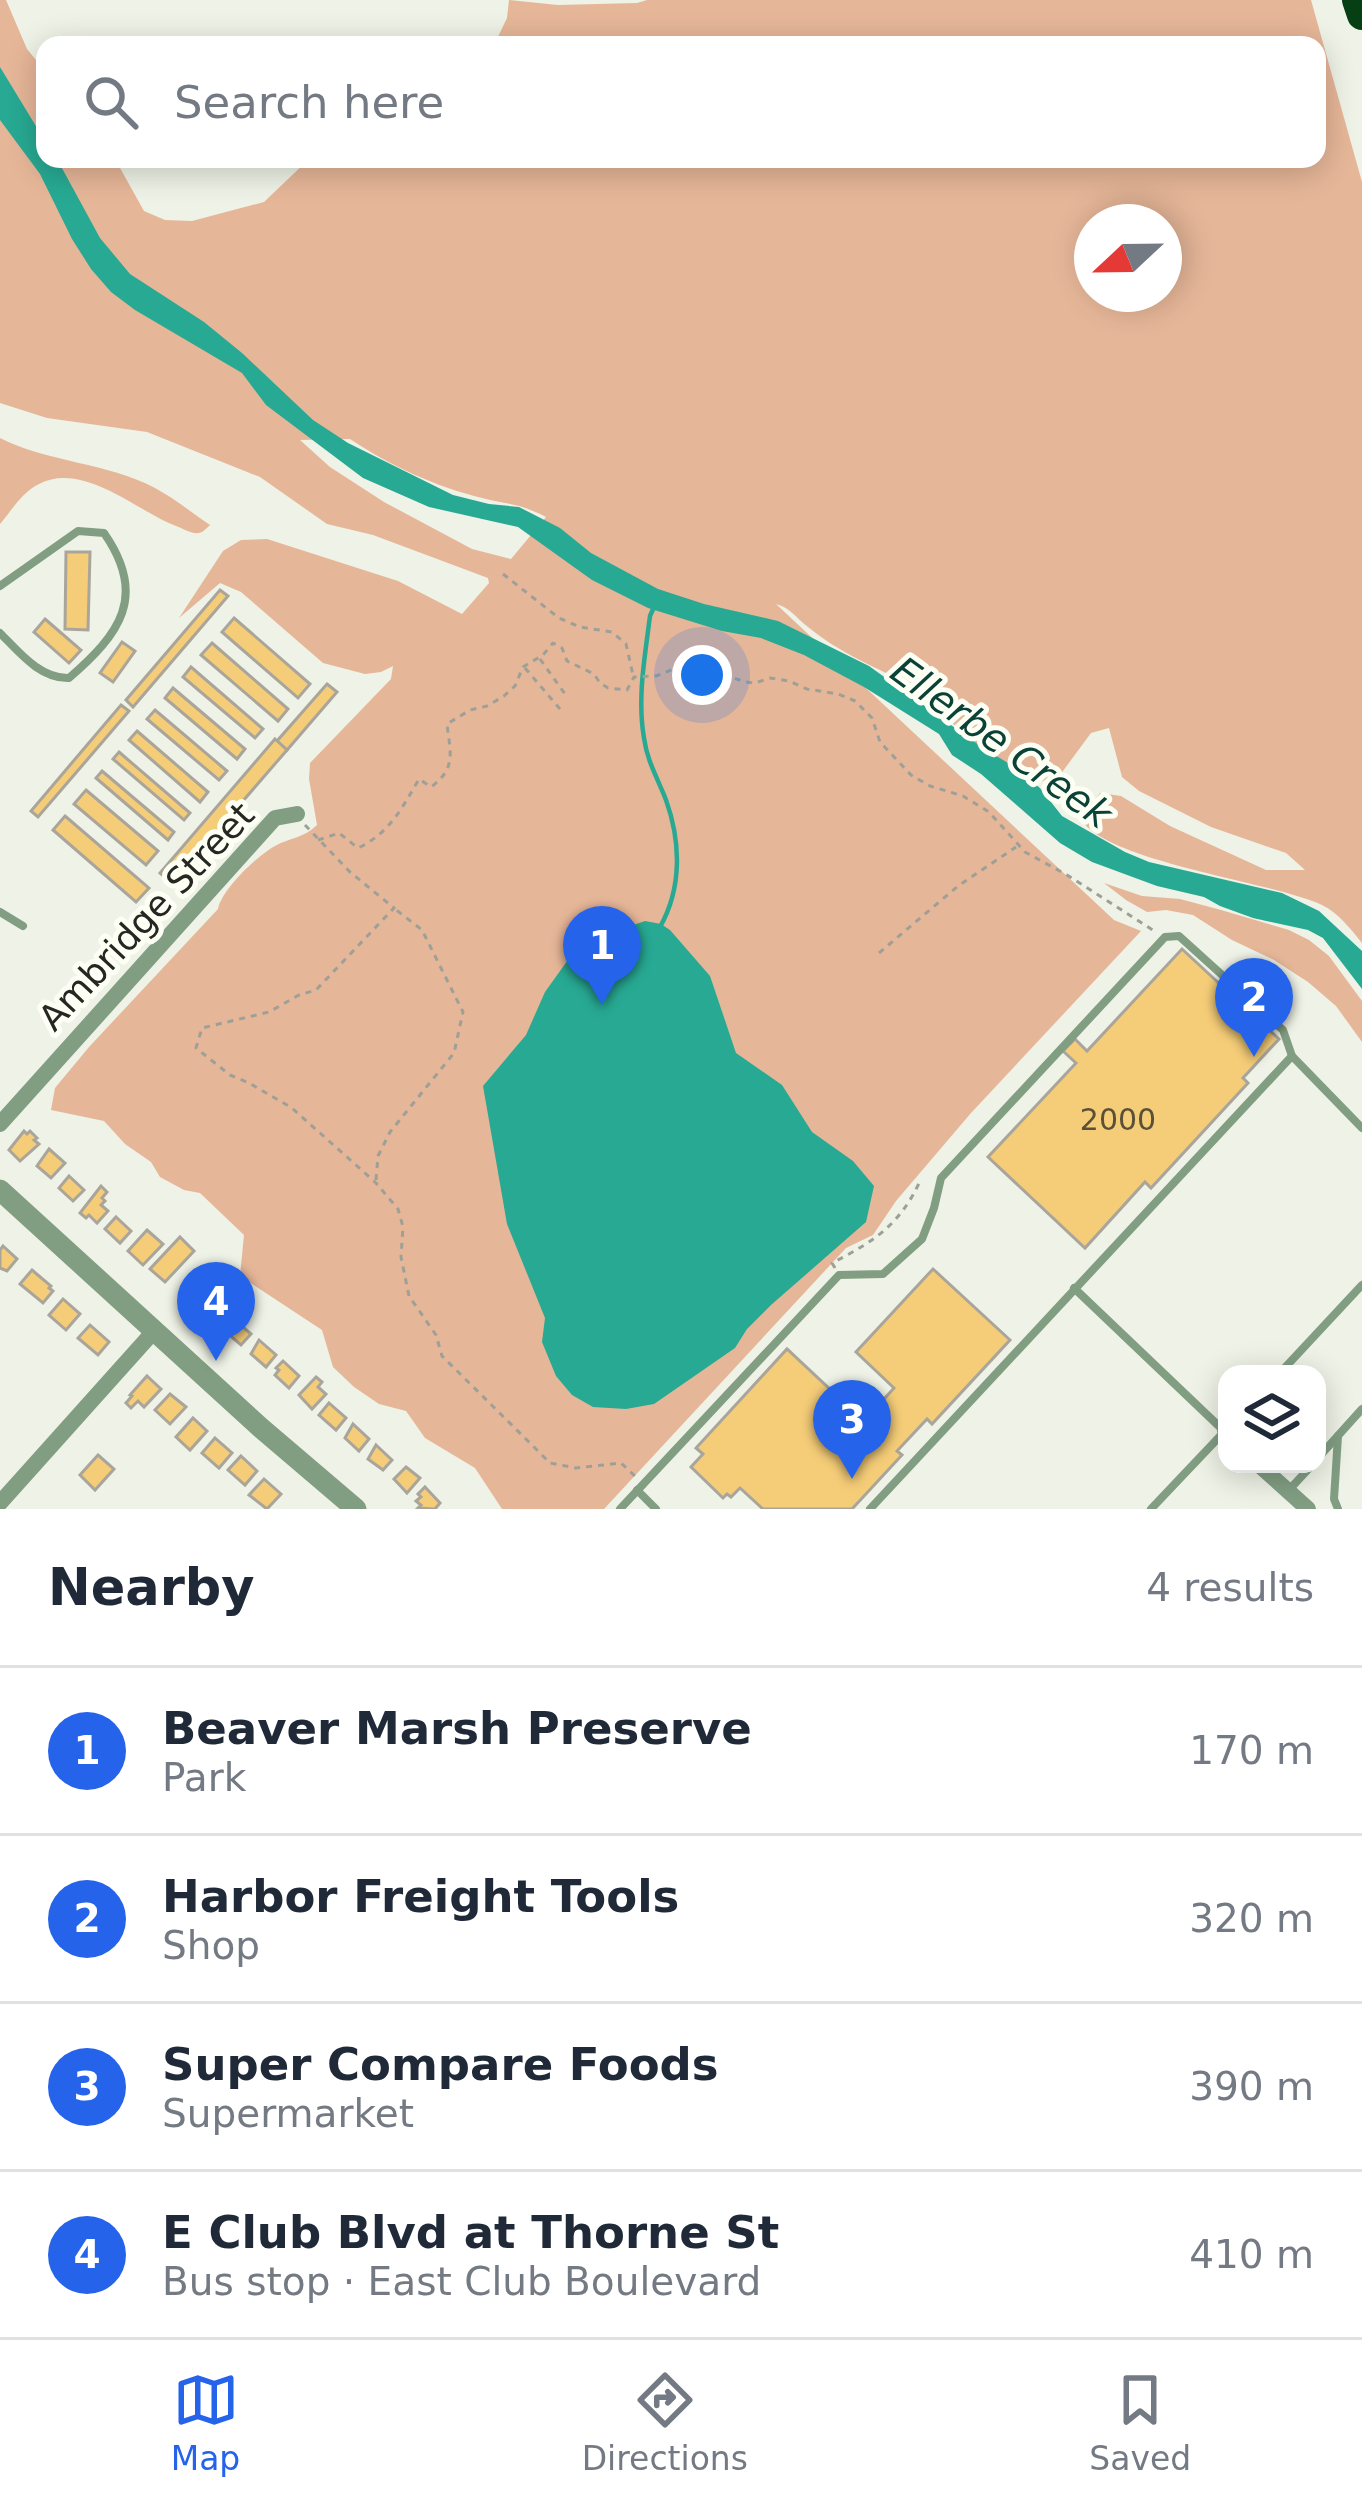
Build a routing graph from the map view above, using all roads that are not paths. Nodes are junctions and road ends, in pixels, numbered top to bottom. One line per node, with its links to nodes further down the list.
1 (1357, 0): 2 (highway)
2 (1362, 15)
3 (0, 586): 4 (lane)
4 (0, 633)
5 (296, 814): 9 (street, Ambridge Street)
6 (0, 912): 7 (lane)
7 (23, 926)
8 (1292, 1056): 10 (lane); 13 (lane); 23 (lane)
9 (0, 1124)
10 (1362, 1128)
11 (0, 1190): 14 (street)
12 (1362, 1285): 15 (lane)
13 (1074, 1288): 17 (lane); 29 (lane)
14 (155, 1330): 25 (street); 26 (street)
15 (1287, 1365)
16 (1362, 1409): 18 (lane)
17 (1218, 1423)
18 (1338, 1436): 20 (lane); 32 (lane)
19 (1218, 1439): 30 (lane)
20 (1326, 1450)
21 (1267, 1473): 24 (street)
22 (1305, 1473): 24 (lane)
23 (638, 1490): 27 (lane); 28 (lane)
24 (1287, 1492): 31 (street)
25 (0, 1503)
26 (356, 1509)
27 (620, 1509)
28 (656, 1509)
29 (870, 1509)
30 (1150, 1509)
31 (1308, 1509)
32 (1338, 1509)

